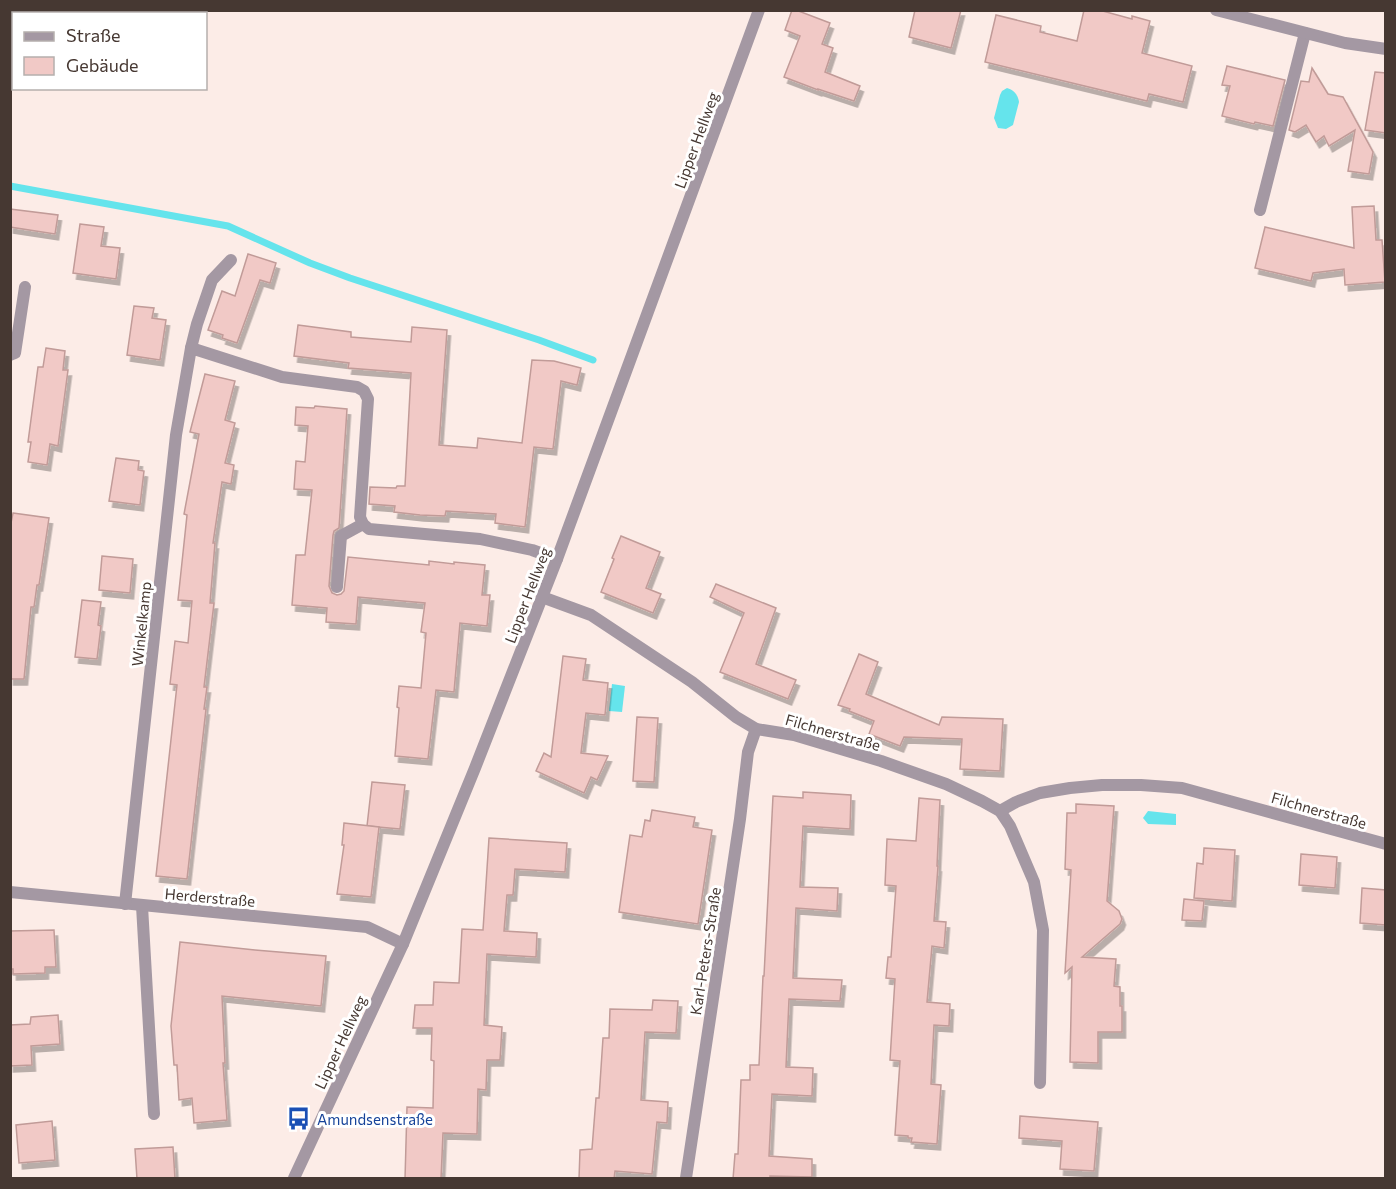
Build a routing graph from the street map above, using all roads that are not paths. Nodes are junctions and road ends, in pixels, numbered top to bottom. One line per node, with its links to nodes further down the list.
1 (759, 10): 11 (street, Lipper Hellweg)
2 (1217, 11): 3 (street)
3 (1305, 33): 4 (street); 5 (street)
4 (1386, 49)
5 (1260, 210)
6 (231, 260): 8 (street, Winkelkamp)
7 (25, 286): 9 (street)
8 (191, 348): 10 (street); 18 (street, Winkelkamp)
9 (10, 355)
10 (363, 524): 11 (street); 12 (street)
11 (557, 559): 13 (street, Lipper Hellweg)
12 (337, 587)
13 (542, 597): 14 (street, Filchnerstraße); 20 (street, Lipper Hellweg)
14 (756, 729): 15 (street, Filchnerstraße); 24 (street, Karl-Peters-Straße)
15 (1000, 811): 16 (street, Filchnerstraße); 21 (street)
16 (1386, 844)
17 (10, 892): 18 (street, Herderstraße)
18 (125, 904): 19 (street, Herderstraße)
19 (142, 906): 20 (street, Herderstraße); 22 (street)
20 (403, 944): 23 (street, Lipper Hellweg)
21 (1040, 1083)
22 (154, 1114)
23 (294, 1179)
24 (686, 1179)

